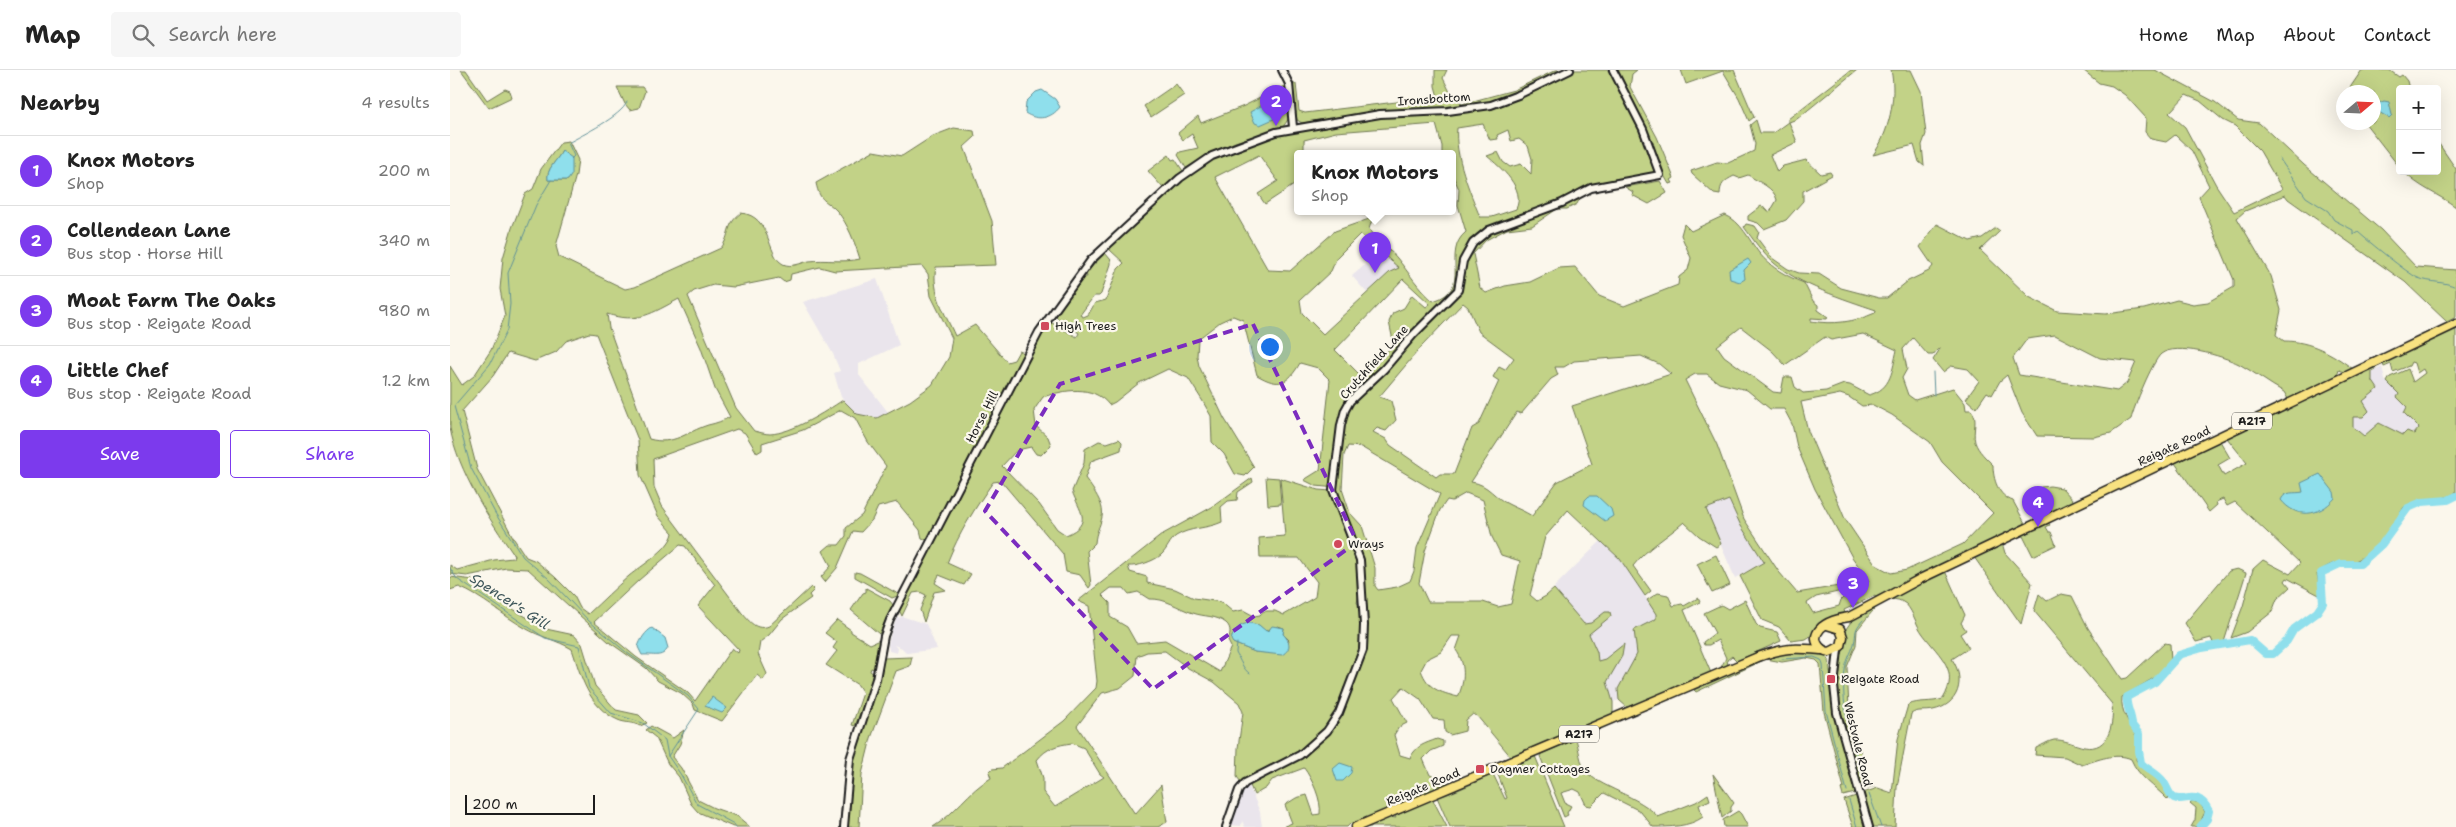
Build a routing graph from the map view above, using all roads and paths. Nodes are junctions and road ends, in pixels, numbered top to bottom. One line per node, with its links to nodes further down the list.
1 (1282, 70): 4 (street)
2 (1570, 70): 4 (street, Ironsbottom)
3 (1613, 70): 15 (street, Crutchfield Lane)
4 (1293, 127): 14 (street, Horse Hill)
5 (2456, 324): 6 (main road, Reigate Road / A217)
6 (1849, 617): 7 (main road, Reigate Road / A217); 8 (main road)
7 (1827, 625): 8 (main road); 9 (main road)
8 (1842, 633): 11 (main road)
9 (1816, 638): 10 (main road, Reigate Road / A217); 12 (main road)
10 (1804, 647): 12 (main road, Reigate Road / A217); 16 (main road, Reigate Road / A217)
11 (1838, 650): 12 (main road); 13 (street, Westvale Road)
12 (1824, 651): 13 (street)
13 (1834, 664): 17 (street, Westvale Road)
14 (844, 827)
15 (1226, 827)
16 (1356, 827)
17 (1869, 827)

